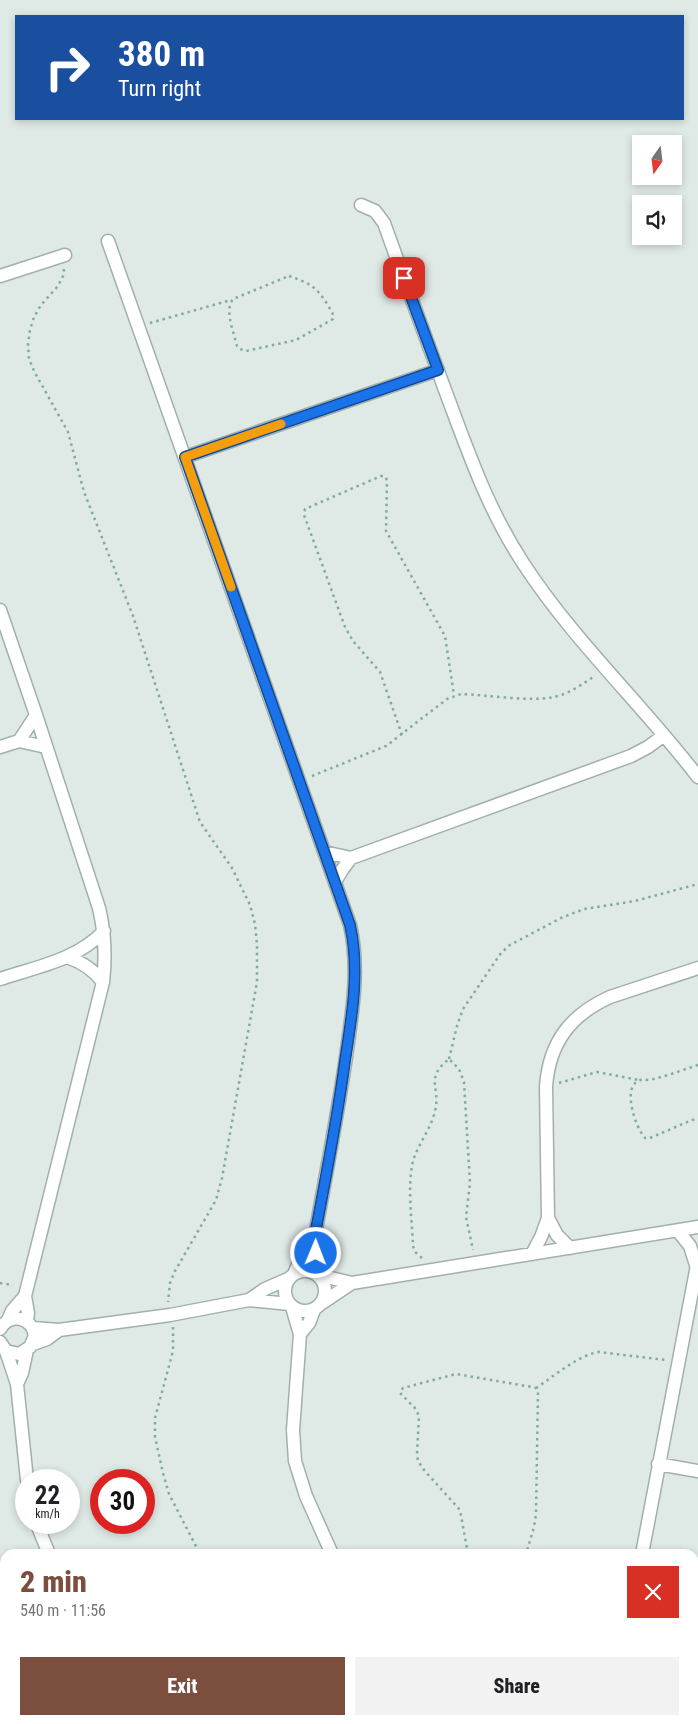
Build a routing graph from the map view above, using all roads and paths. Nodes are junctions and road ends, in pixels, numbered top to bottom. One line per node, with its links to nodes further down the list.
1 (362, 205): 7 (street)
2 (108, 241): 6 (street)
3 (65, 255): 4 (street); 50 (path)
4 (0, 276)
5 (232, 300): 5 (path); 6 (path)
6 (139, 326): 8 (street)
7 (438, 370): 8 (street); 10 (street)
8 (185, 457): 19 (street)
9 (0, 610): 12 (street)
10 (606, 668): 11 (path); 14 (street)
11 (454, 695): 13 (path); 13 (path)
12 (36, 715): 15 (street); 17 (street)
13 (402, 735): 19 (path)
14 (664, 736): 18 (street); 21 (street)
15 (19, 741): 16 (street); 17 (street)
16 (0, 747)
17 (46, 747): 24 (street)
18 (698, 777)
19 (299, 781): 20 (street)
20 (324, 852): 21 (street); 22 (street)
21 (351, 858): 22 (street)
22 (335, 882): 37 (street)
23 (698, 884): 29 (path)
24 (104, 931): 25 (street); 28 (street)
25 (66, 957): 27 (street); 28 (street)
26 (698, 968): 32 (street)
27 (0, 979)
28 (103, 982): 46 (street)
29 (449, 1060): 41 (path); 42 (path)
30 (698, 1065): 31 (path)
31 (639, 1080): 32 (path); 33 (path)
32 (546, 1087): 34 (street)
33 (698, 1119)
34 (548, 1218): 38 (street); 39 (street)
35 (698, 1227): 36 (street)
36 (678, 1230): 38 (street); 40 (street)
37 (314, 1240): 43 (street); 44 (street)
38 (570, 1248): 39 (street)
39 (532, 1254): 41 (street)
40 (697, 1262): 57 (street)
41 (477, 1263): 42 (street)
42 (427, 1271): 45 (street)
43 (316, 1274): 44 (street); 45 (street); 49 (street)
44 (292, 1276): 47 (street); 48 (street)
45 (352, 1283): 49 (street)
46 (25, 1296): 51 (street); 52 (street)
47 (250, 1300): 48 (street); 50 (street)
48 (291, 1306): 49 (street); 54 (street)
49 (318, 1306): 54 (street)
50 (170, 1315): 53 (street); 65 (path)
51 (30, 1325): 52 (street); 53 (street); 56 (street)
52 (2, 1326)
53 (59, 1330): 56 (street)
54 (300, 1334): 66 (street)
55 (2, 1346): 56 (street); 58 (street)
56 (30, 1347): 58 (street)
57 (678, 1362): 59 (path); 60 (street)
58 (18, 1384): 61 (street)
59 (536, 1388): 67 (path); 68 (path)
60 (658, 1464): 62 (street); 69 (street)
61 (26, 1469)
62 (698, 1471)
63 (41, 1534): 64 (street)
64 (47, 1549)
65 (197, 1549)
66 (330, 1549)
67 (467, 1549)
68 (527, 1549)
69 (643, 1549)

